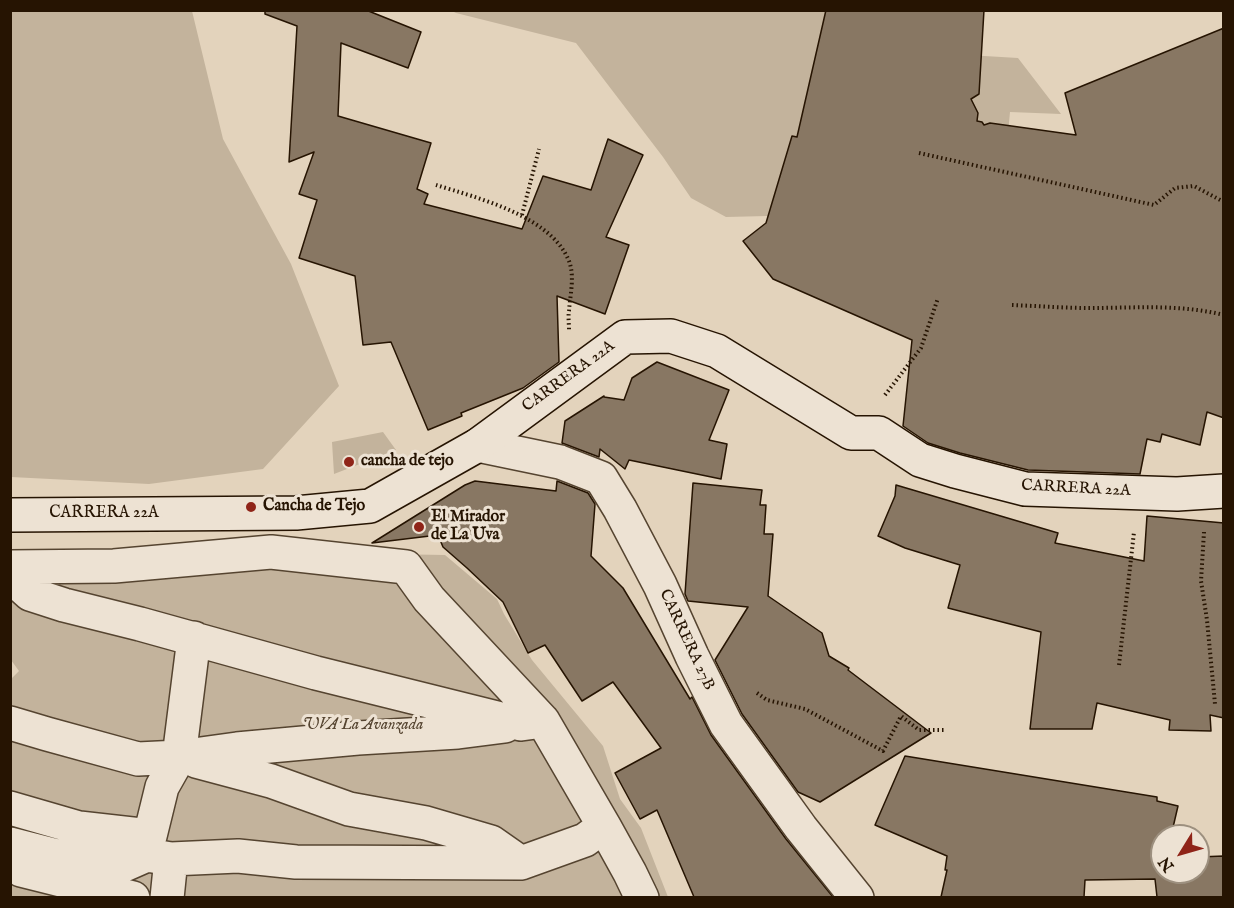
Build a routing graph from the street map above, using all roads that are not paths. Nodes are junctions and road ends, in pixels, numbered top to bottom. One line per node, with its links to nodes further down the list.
1 (478, 445): 2 (street, CARRERA 22A); 3 (street, CARRERA 22A); 16 (street, CARRERA 27B)
2 (1215, 491)
3 (10, 514)
4 (10, 567): 7 (street)
5 (10, 576): 6 (street)
6 (194, 638): 7 (street); 9 (street)
7 (532, 722): 9 (street); 11 (street)
8 (10, 723): 9 (street)
9 (179, 757): 10 (street); 14 (street)
10 (10, 808)
11 (604, 826): 14 (street); 19 (street)
12 (10, 844): 13 (street)
13 (171, 859): 14 (street); 18 (street)
14 (521, 863)
15 (10, 868): 17 (street)
16 (850, 889): 20 (street)
17 (133, 897)
18 (167, 897)
19 (642, 897)
20 (879, 897)

